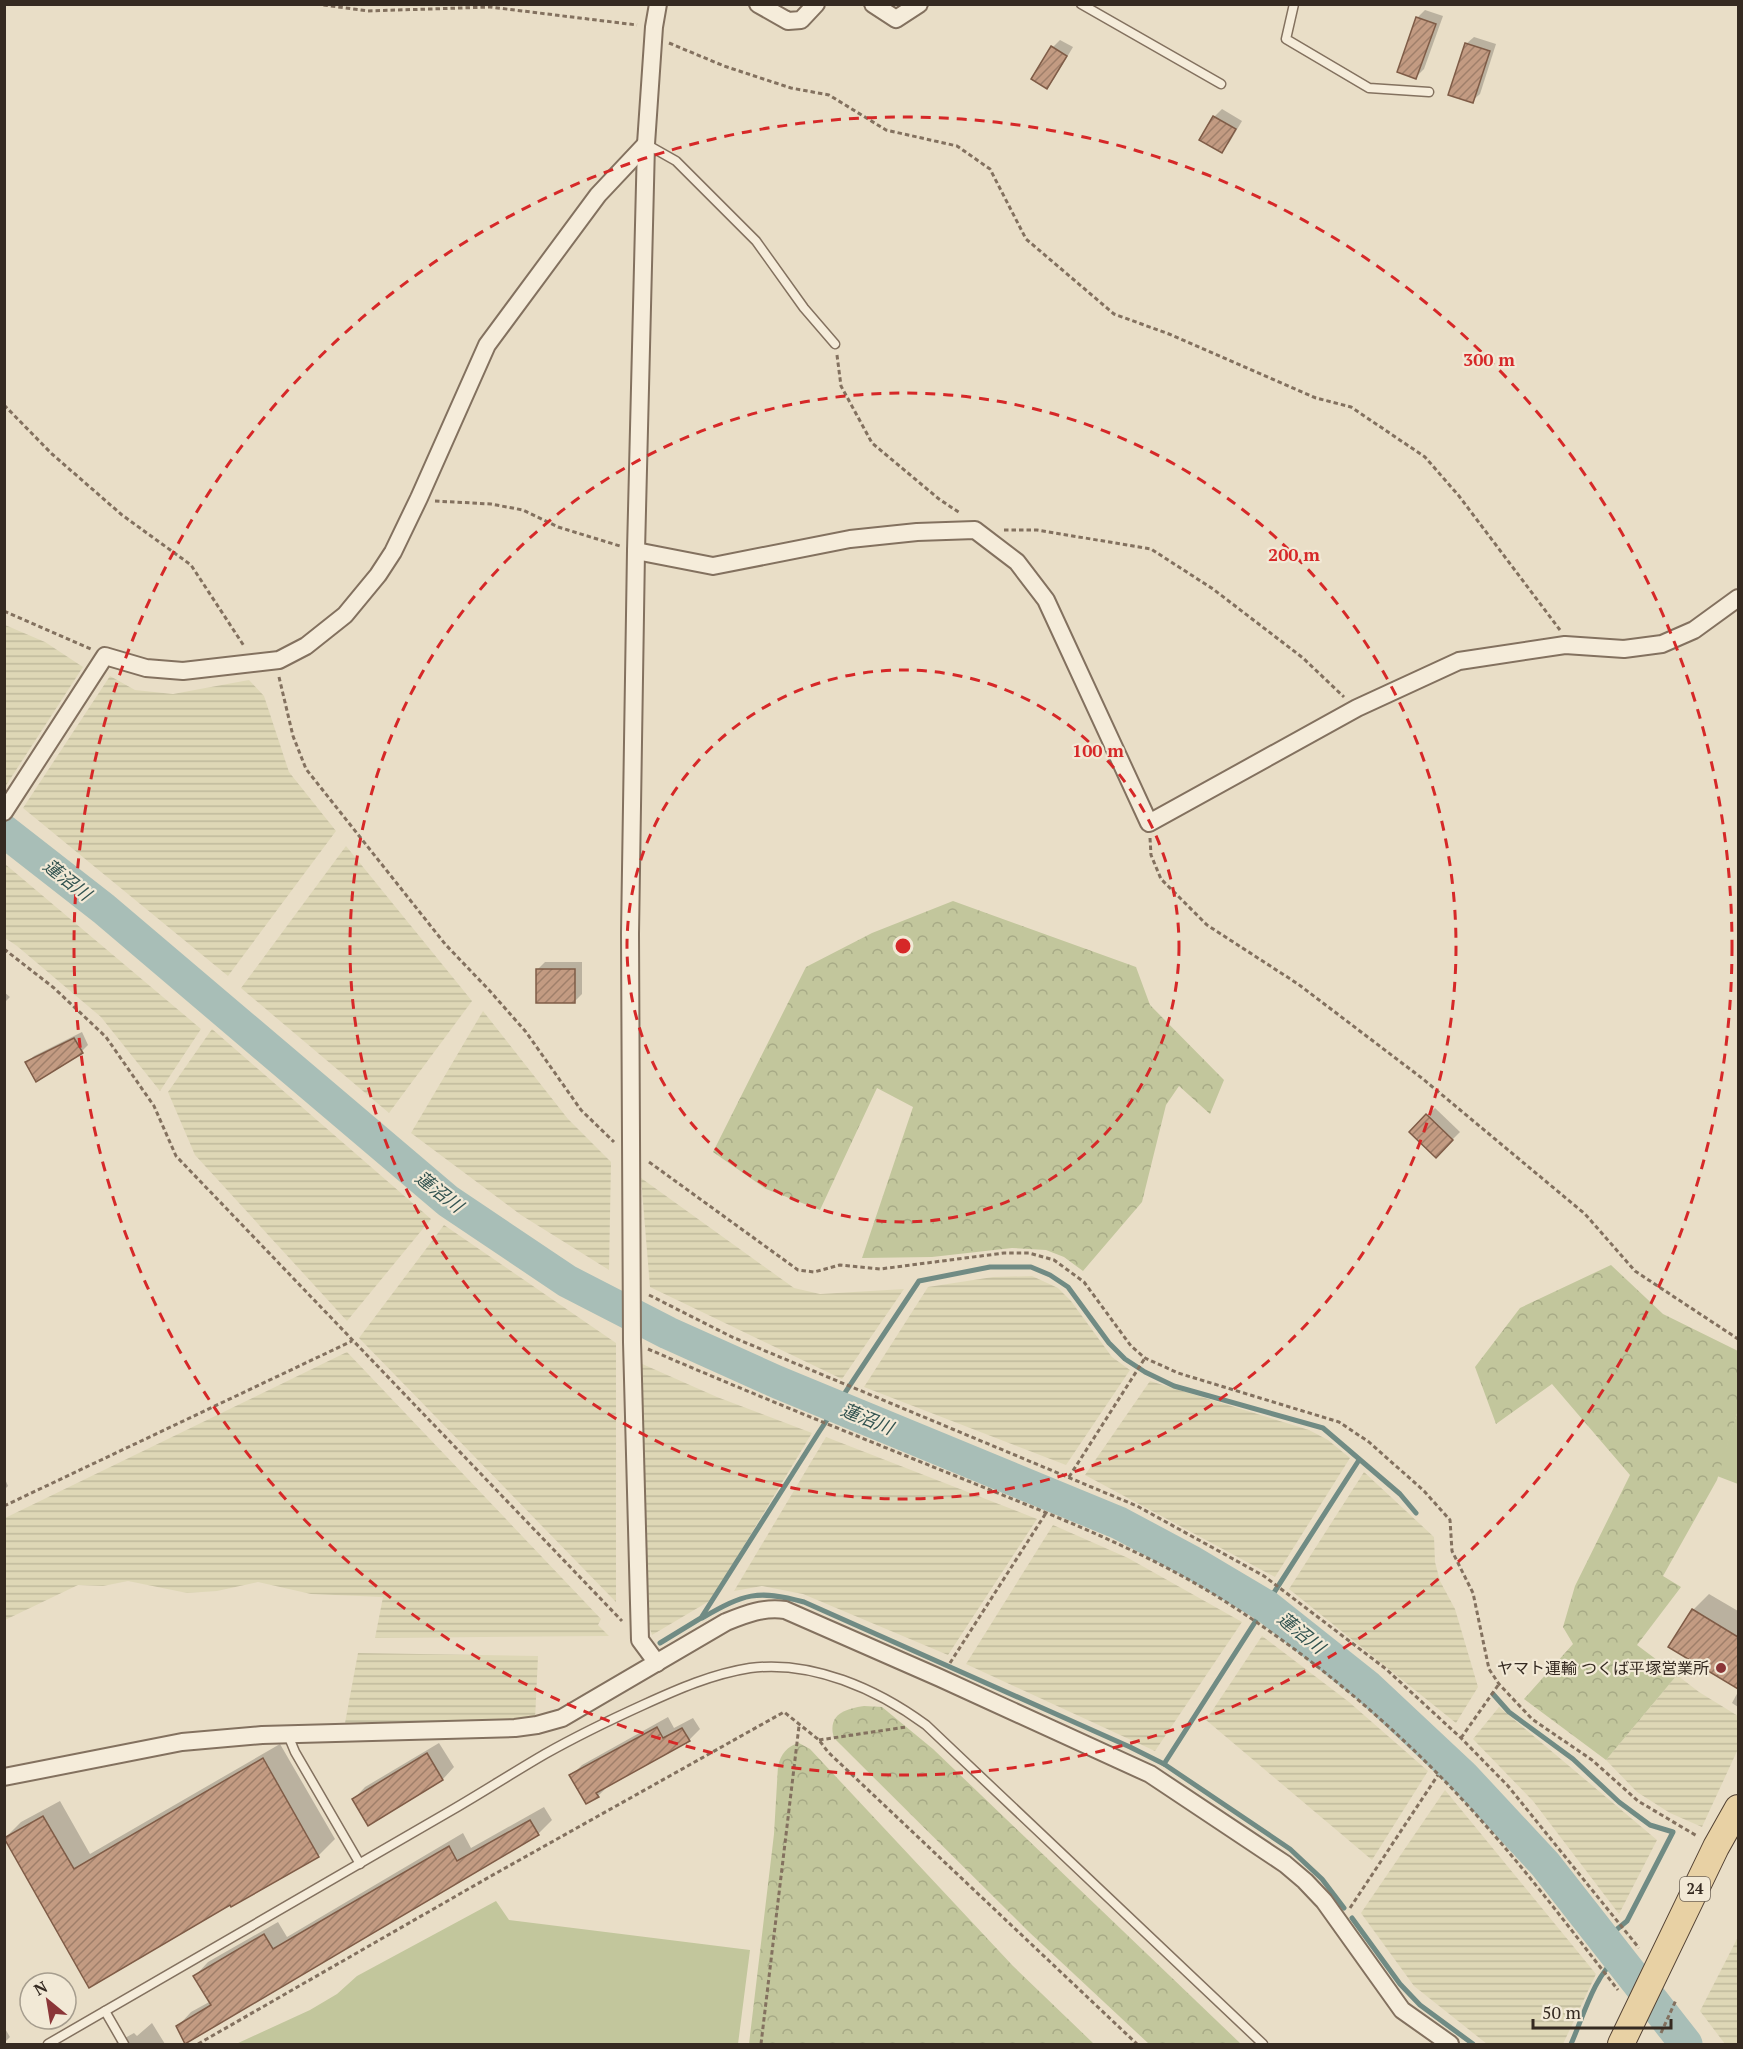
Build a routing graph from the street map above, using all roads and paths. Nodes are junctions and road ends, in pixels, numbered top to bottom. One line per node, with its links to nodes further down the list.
1 (316, 4): 9 (path)
2 (658, 4): 9 (street)
3 (758, 4): 4 (street)
4 (816, 4)
5 (873, 4): 6 (street)
6 (919, 4)
7 (1081, 4): 10 (lane)
8 (1294, 4): 11 (lane)
9 (654, 32): 12 (street); 20 (path)
10 (1221, 84)
11 (1429, 92)
12 (646, 144): 13 (lane); 15 (street); 17 (street)
13 (835, 344): 16 (path)
14 (4, 405): 23 (path)
15 (419, 498): 17 (path); 22 (street)
16 (975, 530): 17 (street); 24 (path); 26 (street)
17 (636, 551): 28 (street)
18 (1738, 598): 20 (street)
19 (4, 611): 21 (path)
20 (1565, 645): 24 (street)
21 (105, 656): 23 (street); 25 (street)
22 (279, 660): 23 (street); 28 (path)
23 (256, 663)
24 (1357, 708): 26 (street)
25 (5, 811)
26 (1149, 823): 31 (path)
27 (4, 948): 32 (path)
28 (631, 1159): 29 (street); 33 (path)
29 (632, 1285): 30 (street); 34 (path)
30 (632, 1337): 36 (path); 37 (street)
31 (1738, 1339)
32 (352, 1341): 35 (path); 37 (path)
33 (1145, 1358): 34 (path); 40 (path)
34 (1069, 1477): 44 (path)
35 (4, 1506)
36 (1046, 1513): 38 (path); 46 (path)
37 (640, 1640): 39 (street)
38 (953, 1659)
39 (657, 1663): 43 (street); 51 (street)
40 (1499, 1684): 44 (path); 49 (path)
41 (926, 1725): 45 (path); 50 (lane); 62 (lane)
42 (799, 1726): 45 (path); 59 (path); 60 (path)
43 (288, 1735): 47 (street); 50 (lane)
44 (1461, 1738): 52 (path)
45 (819, 1740): 61 (path)
46 (1438, 1774): 51 (path); 53 (path)
47 (4, 1777)
48 (1738, 1808): 49 (main road, 24)
49 (1716, 1847): 64 (main road, 24)
50 (360, 1864): 55 (lane)
51 (1340, 1923): 63 (street)
52 (1640, 1947)
53 (1618, 1990)
54 (1676, 2000): 56 (path)
55 (105, 2011): 57 (lane); 58 (lane)
56 (1661, 2033)
57 (48, 2044)
58 (124, 2044)
59 (198, 2044)
60 (761, 2044)
61 (1137, 2044)
62 (1263, 2044)
63 (1450, 2044)
64 (1621, 2044)

